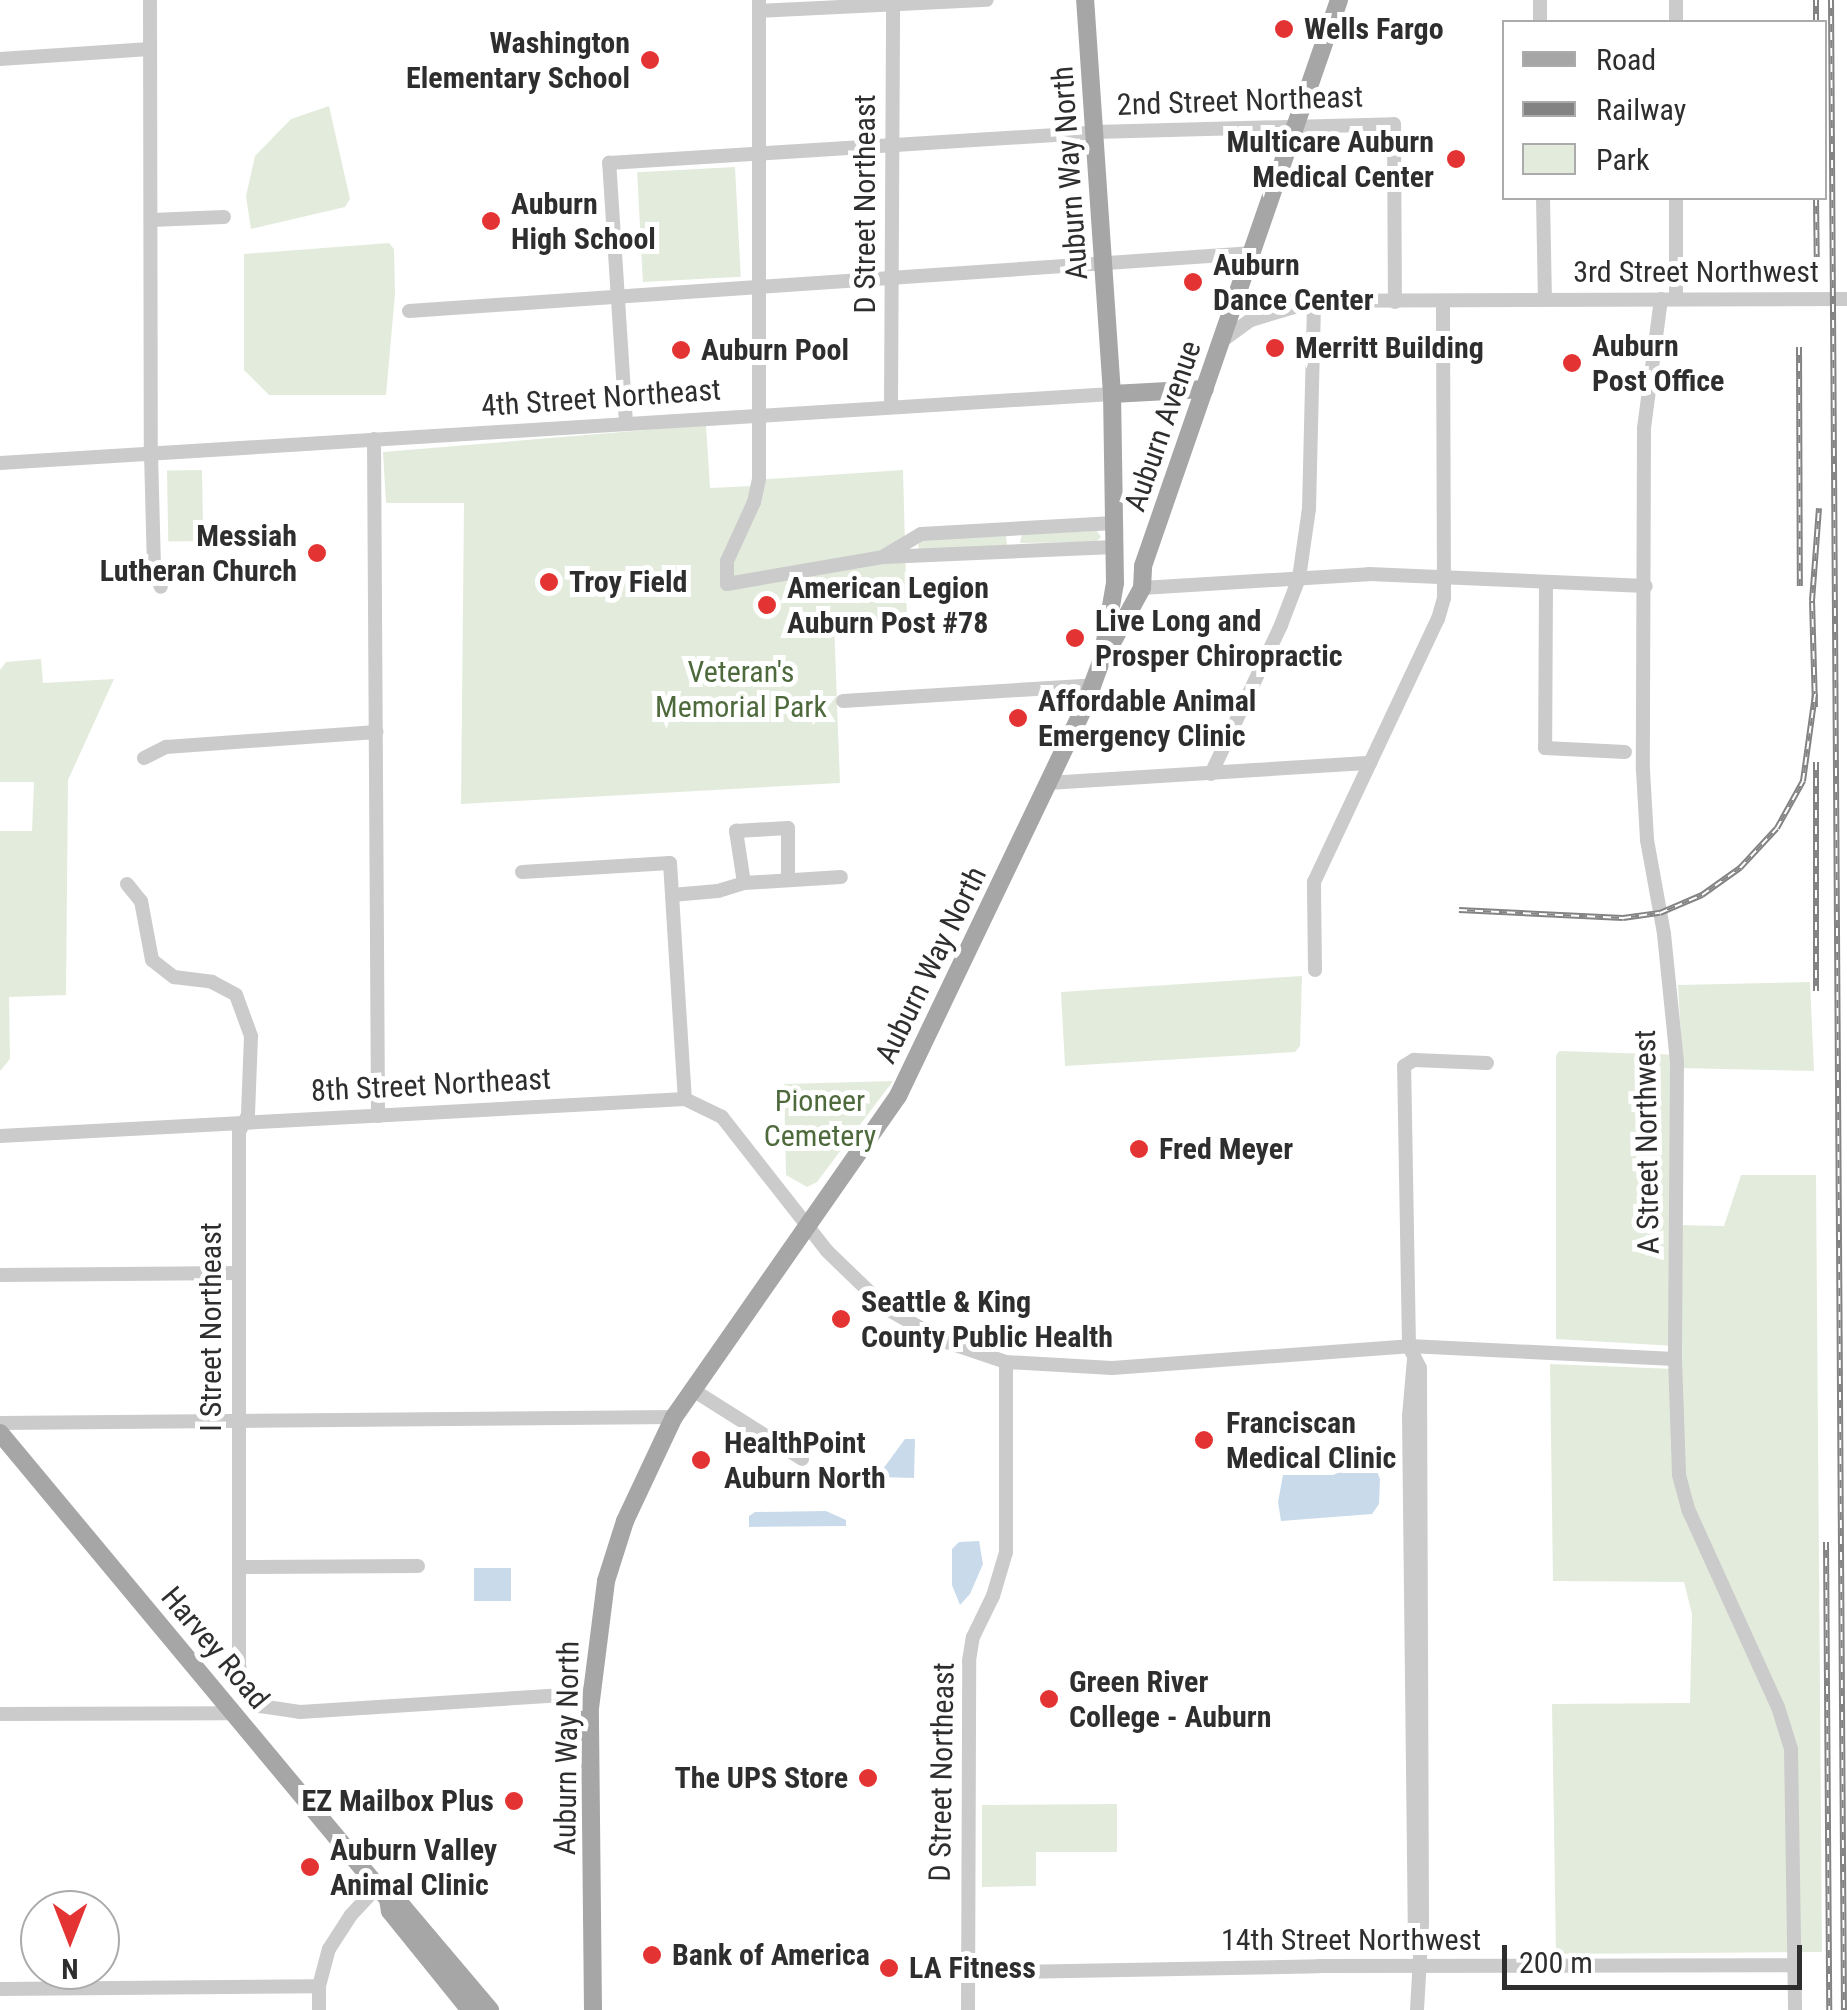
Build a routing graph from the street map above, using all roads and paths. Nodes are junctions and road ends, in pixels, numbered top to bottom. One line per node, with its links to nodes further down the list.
1 (150, 0): 7 (street)
2 (987, 0): 4 (street)
3 (1084, 0): 10 (main road, Auburn Way North)
4 (893, 3): 6 (street); 11 (street, D Street Northeast)
5 (1336, 3): 9 (main road, Auburn Avenue)
6 (759, 6): 12 (street)
7 (150, 49): 8 (street); 16 (street)
8 (0, 59)
9 (1298, 127): 10 (street, 2nd Street Northeast); 17 (main road, Auburn Avenue); 28 (street, 2nd Street Northeast)
10 (1094, 132): 11 (street, 2nd Street Northeast); 18 (main road, Auburn Way North)
11 (893, 144): 12 (street, 2nd Street Northeast); 19 (street, D Street Northeast)
12 (760, 152): 20 (street); 21 (street, 2nd Street Northeast)
13 (1543, 200): 24 (street)
14 (1676, 200): 22 (street, A Street Northwest)
15 (224, 217): 16 (street)
16 (152, 220): 37 (street)
17 (1253, 254): 18 (street); 25 (main road, Auburn Avenue)
18 (1103, 264): 19 (street); 32 (main road, Auburn Way North)
19 (894, 278): 20 (street); 33 (street, D Street Northeast)
20 (760, 287): 21 (street); 34 (street)
21 (618, 297): 29 (street); 35 (street)
22 (1669, 299): 23 (street, 3rd Street Northwest); 24 (street, 3rd Street Northwest); 47 (street, A Street Northwest)
23 (1847, 299)
24 (1545, 300): 26 (street, 3rd Street Northwest)
25 (1237, 301): 27 (street, 3rd Street Northwest); 30 (main road, Auburn Avenue)
26 (1442, 301): 28 (street, 3rd Street Northwest); 44 (street)
27 (1314, 302): 28 (street, 3rd Street Northwest); 30 (street); 45 (street)
28 (1395, 302)
29 (409, 311)
30 (1223, 340): 31 (main road, Auburn Avenue)
31 (1205, 389): 32 (main road, 4th Street Northeast); 49 (main road, Auburn Avenue)
32 (1112, 394): 33 (street, 4th Street Northeast); 39 (main road, Auburn Way North)
33 (891, 407): 34 (street, 4th Street Northeast)
34 (762, 415): 35 (street, 4th Street Northeast); 43 (street)
35 (626, 423): 36 (street, 4th Street Northeast)
36 (374, 439): 37 (street, 4th Street Northeast); 53 (street)
37 (152, 453): 38 (street, 4th Street Northeast); 48 (street)
38 (0, 463)
39 (1114, 522): 40 (street); 41 (main road, Auburn Way North)
40 (1015, 528): 42 (street); 43 (street)
41 (1114, 546): 42 (street); 50 (main road, Auburn Way North)
42 (1016, 552): 43 (street)
43 (884, 557)
44 (1444, 577): 45 (street); 46 (street); 56 (street)
45 (1298, 578): 49 (street); 57 (street)
46 (1546, 584): 47 (street); 54 (street)
47 (1646, 586): 75 (street, A Street Northwest)
48 (161, 587)
49 (1142, 588): 50 (main road, Auburn Avenue)
50 (1102, 659): 51 (main road, Auburn Way North)
51 (1094, 685): 52 (street); 58 (main road, Auburn Way North)
52 (843, 701)
53 (376, 732): 55 (street); 68 (street)
54 (1625, 752)
55 (144, 758)
56 (1370, 763): 57 (street); 65 (street)
57 (1211, 774): 58 (street)
58 (1048, 784): 71 (main road, Auburn Way North)
59 (522, 872): 64 (street)
60 (840, 877): 61 (street)
61 (788, 880): 62 (street); 62 (street)
62 (744, 883): 64 (street)
63 (127, 884): 69 (street, I Street Northeast)
64 (672, 895): 67 (street)
65 (1315, 970)
66 (1487, 1063): 74 (street)
67 (685, 1099): 68 (street, 8th Street Northeast); 71 (street)
68 (378, 1116): 69 (street, 8th Street Northeast)
69 (244, 1122): 70 (street, 8th Street Northeast); 72 (street, I Street Northeast)
70 (0, 1136)
71 (806, 1227): 76 (street); 77 (main road, Auburn Way North)
72 (238, 1273): 73 (street); 79 (street, I Street Northeast)
73 (0, 1275)
74 (1412, 1352): 75 (street); 76 (street); 90 (street)
75 (1675, 1360): 89 (street, A Street Northwest)
76 (1006, 1362): 91 (street, D Street Northeast)
77 (693, 1390): 78 (main road, Auburn Way North); 82 (street)
78 (674, 1417): 79 (street); 85 (main road, Auburn Way North)
79 (238, 1421): 80 (street); 84 (street, I Street Northeast)
80 (0, 1422)
81 (0, 1433): 86 (main road, Harvey Road)
82 (802, 1458)
83 (418, 1566): 84 (street)
84 (239, 1567): 85 (street, I Street Northeast)
85 (591, 1693): 99 (main road, Auburn Way North)
86 (234, 1713): 87 (street); 88 (main road, Harvey Road)
87 (0, 1714)
88 (383, 1892): 92 (street); 93 (main road, Harvey Road); 98 (main road, Harvey Road)
89 (1794, 1965): 90 (street, 14th Street Northwest); 102 (street, A Street Northwest)
90 (1418, 1966): 91 (street, 14th Street Northwest); 101 (street)
91 (968, 1973): 100 (street, D Street Northeast)
92 (319, 1986): 94 (street); 95 (street)
93 (449, 1986): 96 (main road, Harvey Road); 97 (main road)
94 (0, 1989)
95 (319, 2010)
96 (470, 2010)
97 (479, 2010)
98 (489, 2010)
99 (593, 2010)
100 (968, 2010)
101 (1417, 2010)
102 (1795, 2010)

